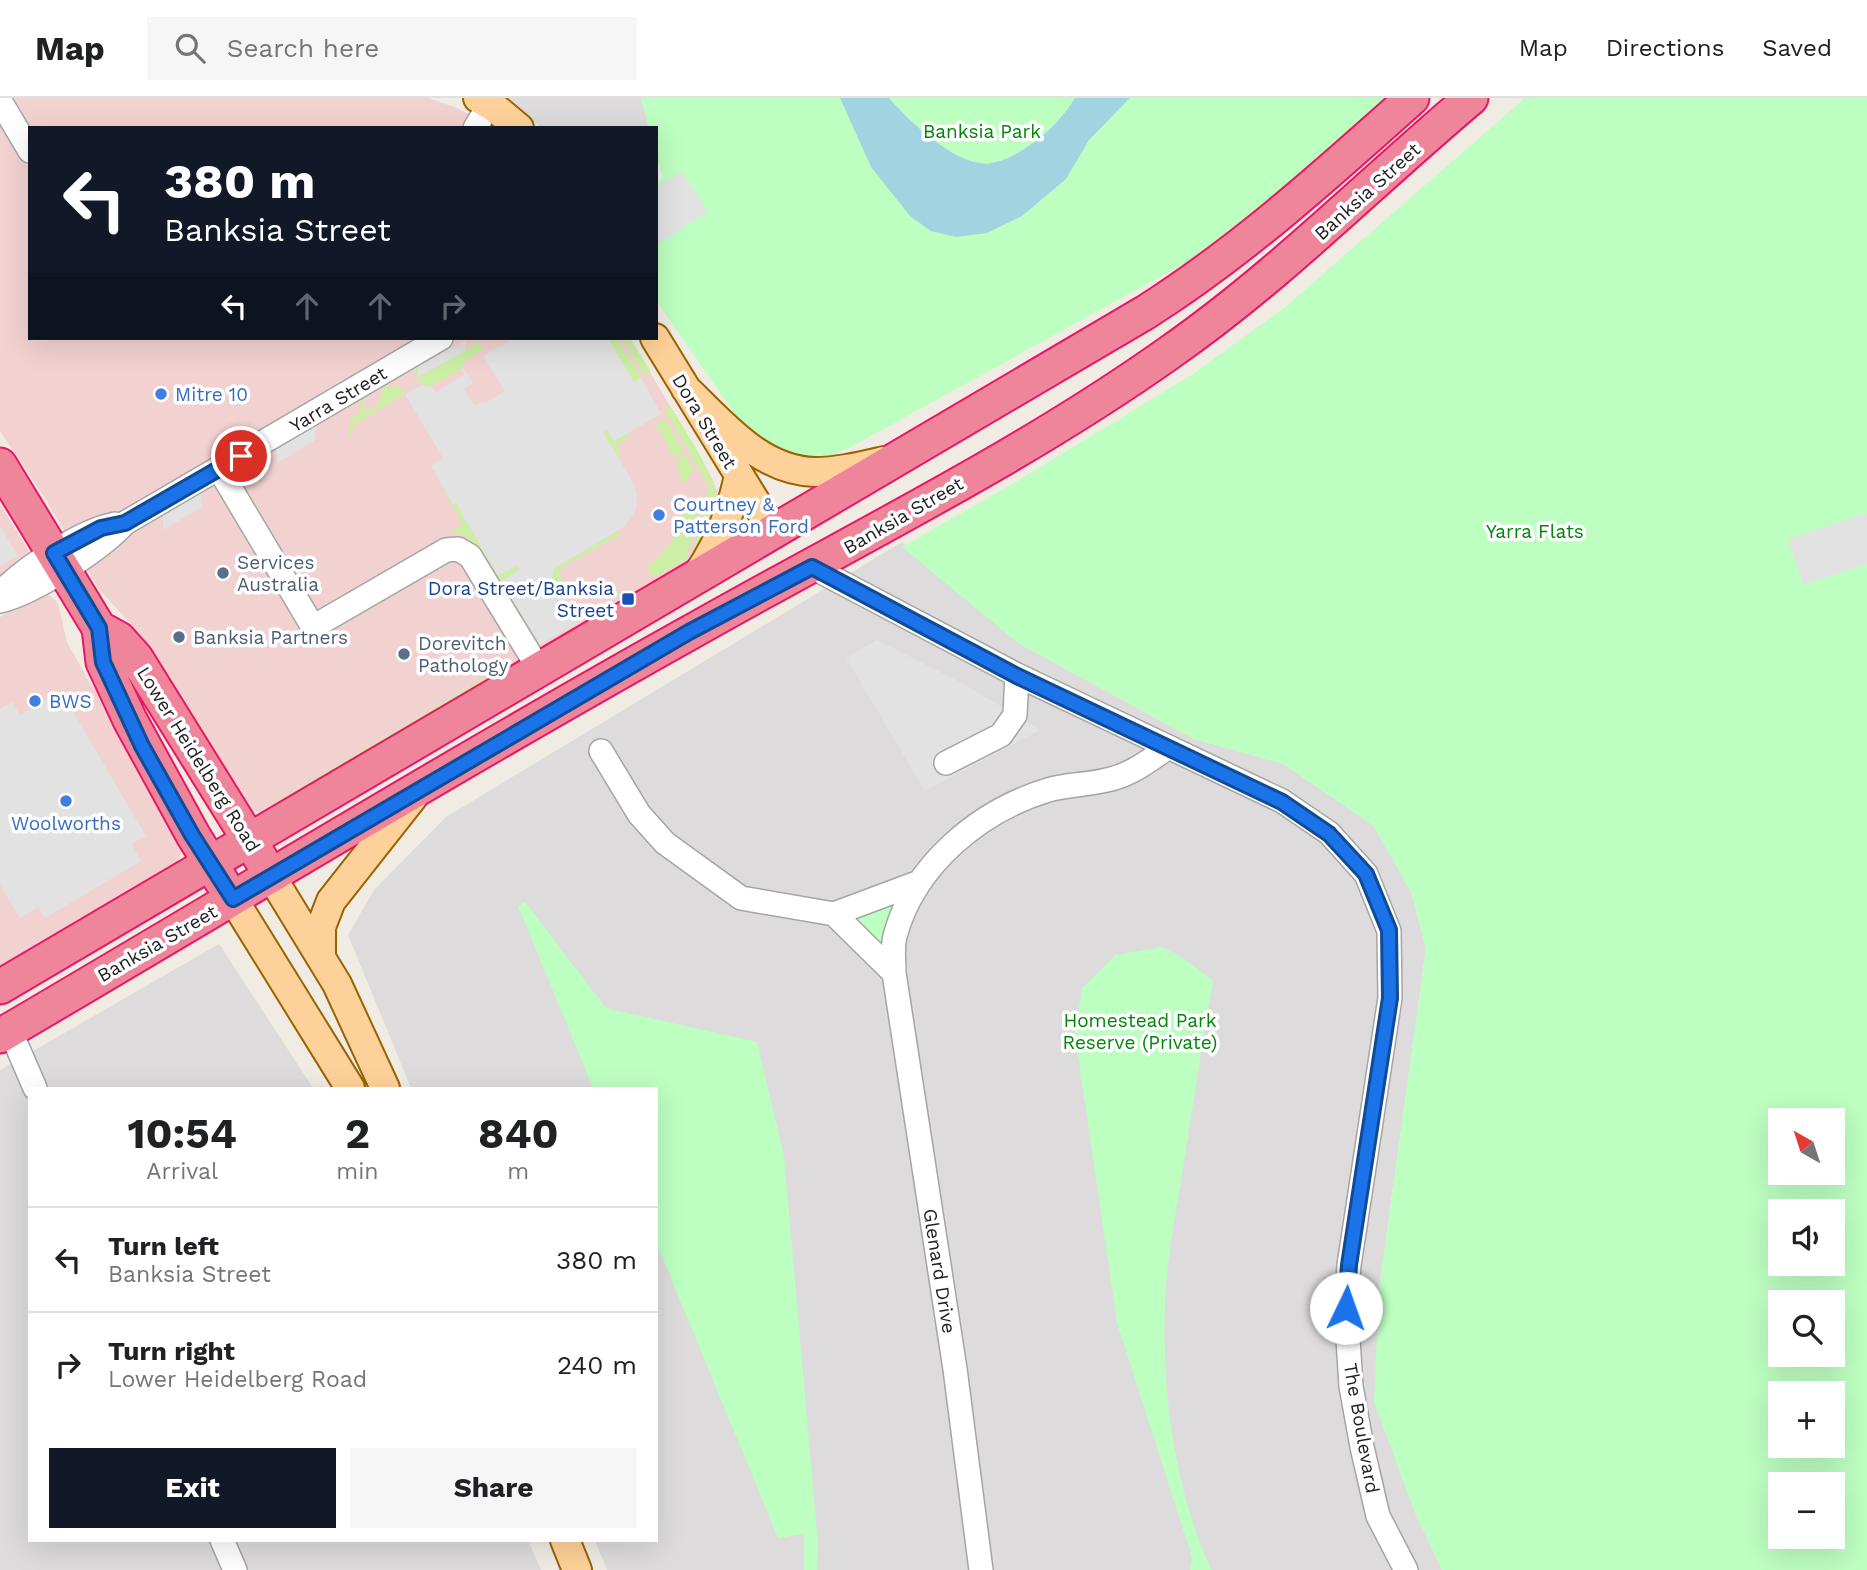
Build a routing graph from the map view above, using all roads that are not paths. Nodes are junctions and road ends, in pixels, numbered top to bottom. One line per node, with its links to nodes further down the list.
1 (1411, 98): 10 (highway, Banksia Street)
2 (1471, 98): 16 (highway, Banksia Street)
3 (0, 101): 6 (street)
4 (489, 107): 5 (main road)
5 (516, 126)
6 (28, 148)
7 (438, 340): 12 (street, Yarra Street)
8 (656, 340): 9 (main road, Dora Street)
9 (685, 389): 10 (main road); 13 (main road, Dora Street)
10 (895, 459): 14 (highway, Banksia Street)
11 (0, 465): 15 (highway, Lower Heidelberg Road)
12 (219, 469): 15 (street, Yarra Street); 21 (street)
13 (739, 477): 14 (main road, Dora Street); 17 (main road)
14 (774, 531): 16 (highway, Dora Street); 17 (highway, Banksia Street)
15 (58, 561): 18 (street, Yarra Street); 19 (street, Yarra Street); 20 (highway, Lower Heidelberg Road)
16 (812, 567): 22 (street, The Boulevard); 28 (highway, Banksia Street)
17 (694, 579): 21 (highway, Banksia Street)
18 (0, 593)
19 (0, 601)
20 (99, 628): 29 (highway, Lower Heidelberg Road); 30 (highway, Lower Heidelberg Road)
21 (539, 669): 29 (highway, Banksia Street)
22 (1017, 676): 23 (street, The Boulevard); 26 (street)
23 (1128, 729): 24 (street, The Boulevard); 27 (street)
24 (1167, 748): 27 (street, Glenard Drive); 47 (street, The Boulevard)
25 (601, 751): 34 (street)
26 (946, 763)
27 (1112, 779): 32 (street, Glenard Drive)
28 (419, 790): 31 (highway, Banksia Street); 35 (main road)
29 (249, 840): 30 (highway, Banksia Street); 31 (highway, Lower Heidelberg Road)
30 (210, 862): 33 (highway, Lower Heidelberg Road); 37 (highway, Banksia Street)
31 (271, 876): 33 (highway, Banksia Street); 35 (main road, Lower Heidelberg Road)
32 (917, 883): 34 (street, Glenard Drive); 36 (street, Glenard Drive)
33 (233, 899): 38 (highway, Banksia Street); 40 (main road, Lower Heidelberg Road)
34 (834, 914): 36 (street)
35 (321, 956): 41 (main road, Lower Heidelberg Road)
36 (894, 973): 46 (street, Glenard Drive)
37 (0, 987)
38 (5, 1033): 39 (street)
39 (34, 1087)
40 (349, 1087)
41 (385, 1087)
42 (223, 1542): 44 (street)
43 (566, 1542): 45 (main road)
44 (235, 1570)
45 (578, 1570)
46 (981, 1570)
47 (1406, 1570)

